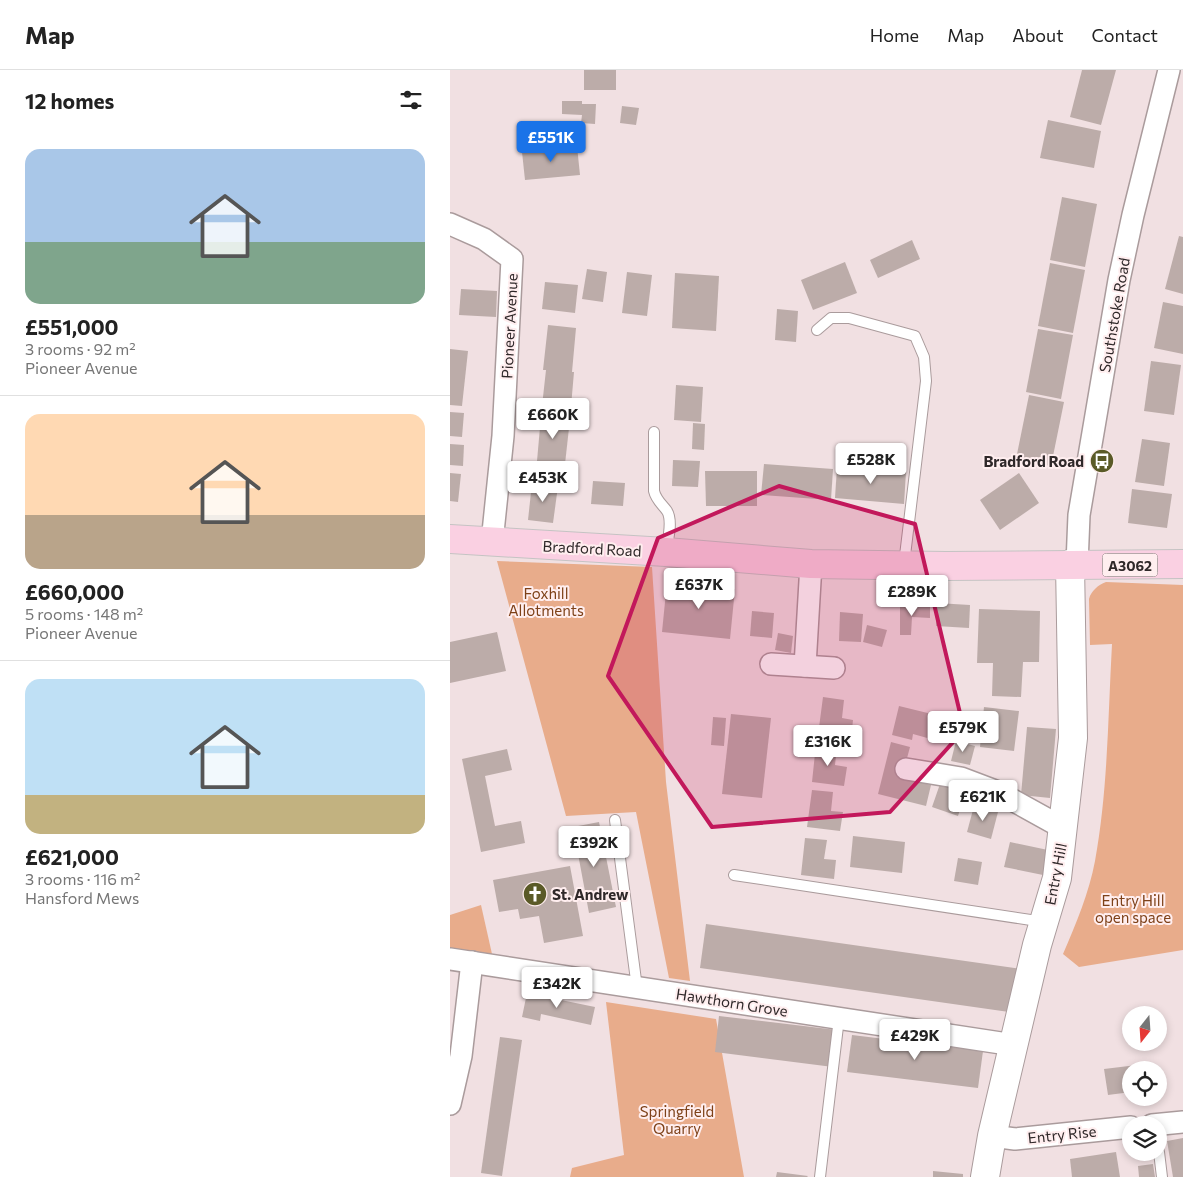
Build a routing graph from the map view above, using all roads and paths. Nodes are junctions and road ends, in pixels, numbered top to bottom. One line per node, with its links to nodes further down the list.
1 (1169, 70): 9 (street, Southstoke Road)
2 (450, 224): 6 (street, Pioneer Avenue)
3 (817, 330): 11 (lane)
4 (654, 432): 7 (lane)
5 (450, 540): 6 (main road, Bradford Road / A3062)
6 (492, 542): 7 (main road, Bradford Road / A3062)
7 (666, 552): 8 (main road, Bradford Road / A3062)
8 (811, 564): 11 (main road, Bradford Road / A3062); 13 (street)
9 (1073, 564): 10 (main road, Bradford Road / A3062); 11 (main road, Bradford Road / A3062); 17 (street, Entry Hill)
10 (1183, 564)
11 (904, 565)
12 (771, 664): 13 (street)
13 (805, 666): 14 (street)
14 (834, 668)
15 (906, 769): 17 (street)
16 (615, 820): 22 (lane)
17 (1063, 828): 19 (street, Entry Hill)
18 (734, 876): 19 (lane)
19 (1045, 922): 24 (street, Entry Hill)
20 (450, 959): 21 (street, Hawthorn Grove)
21 (472, 962): 22 (street, Hawthorn Grove); 25 (street)
22 (637, 988): 23 (street, Hawthorn Grove)
23 (839, 1018): 24 (street, Hawthorn Grove); 31 (lane)
24 (1014, 1045): 29 (street, Entry Hill)
25 (450, 1104)
26 (1183, 1122): 27 (street)
27 (1167, 1124)
28 (1122, 1128): 29 (street, Entry Rise)
29 (992, 1136): 32 (street, Entry Hill)
30 (1160, 1161): 33 (lane)
31 (820, 1177)
32 (985, 1177)
33 (1162, 1177)

